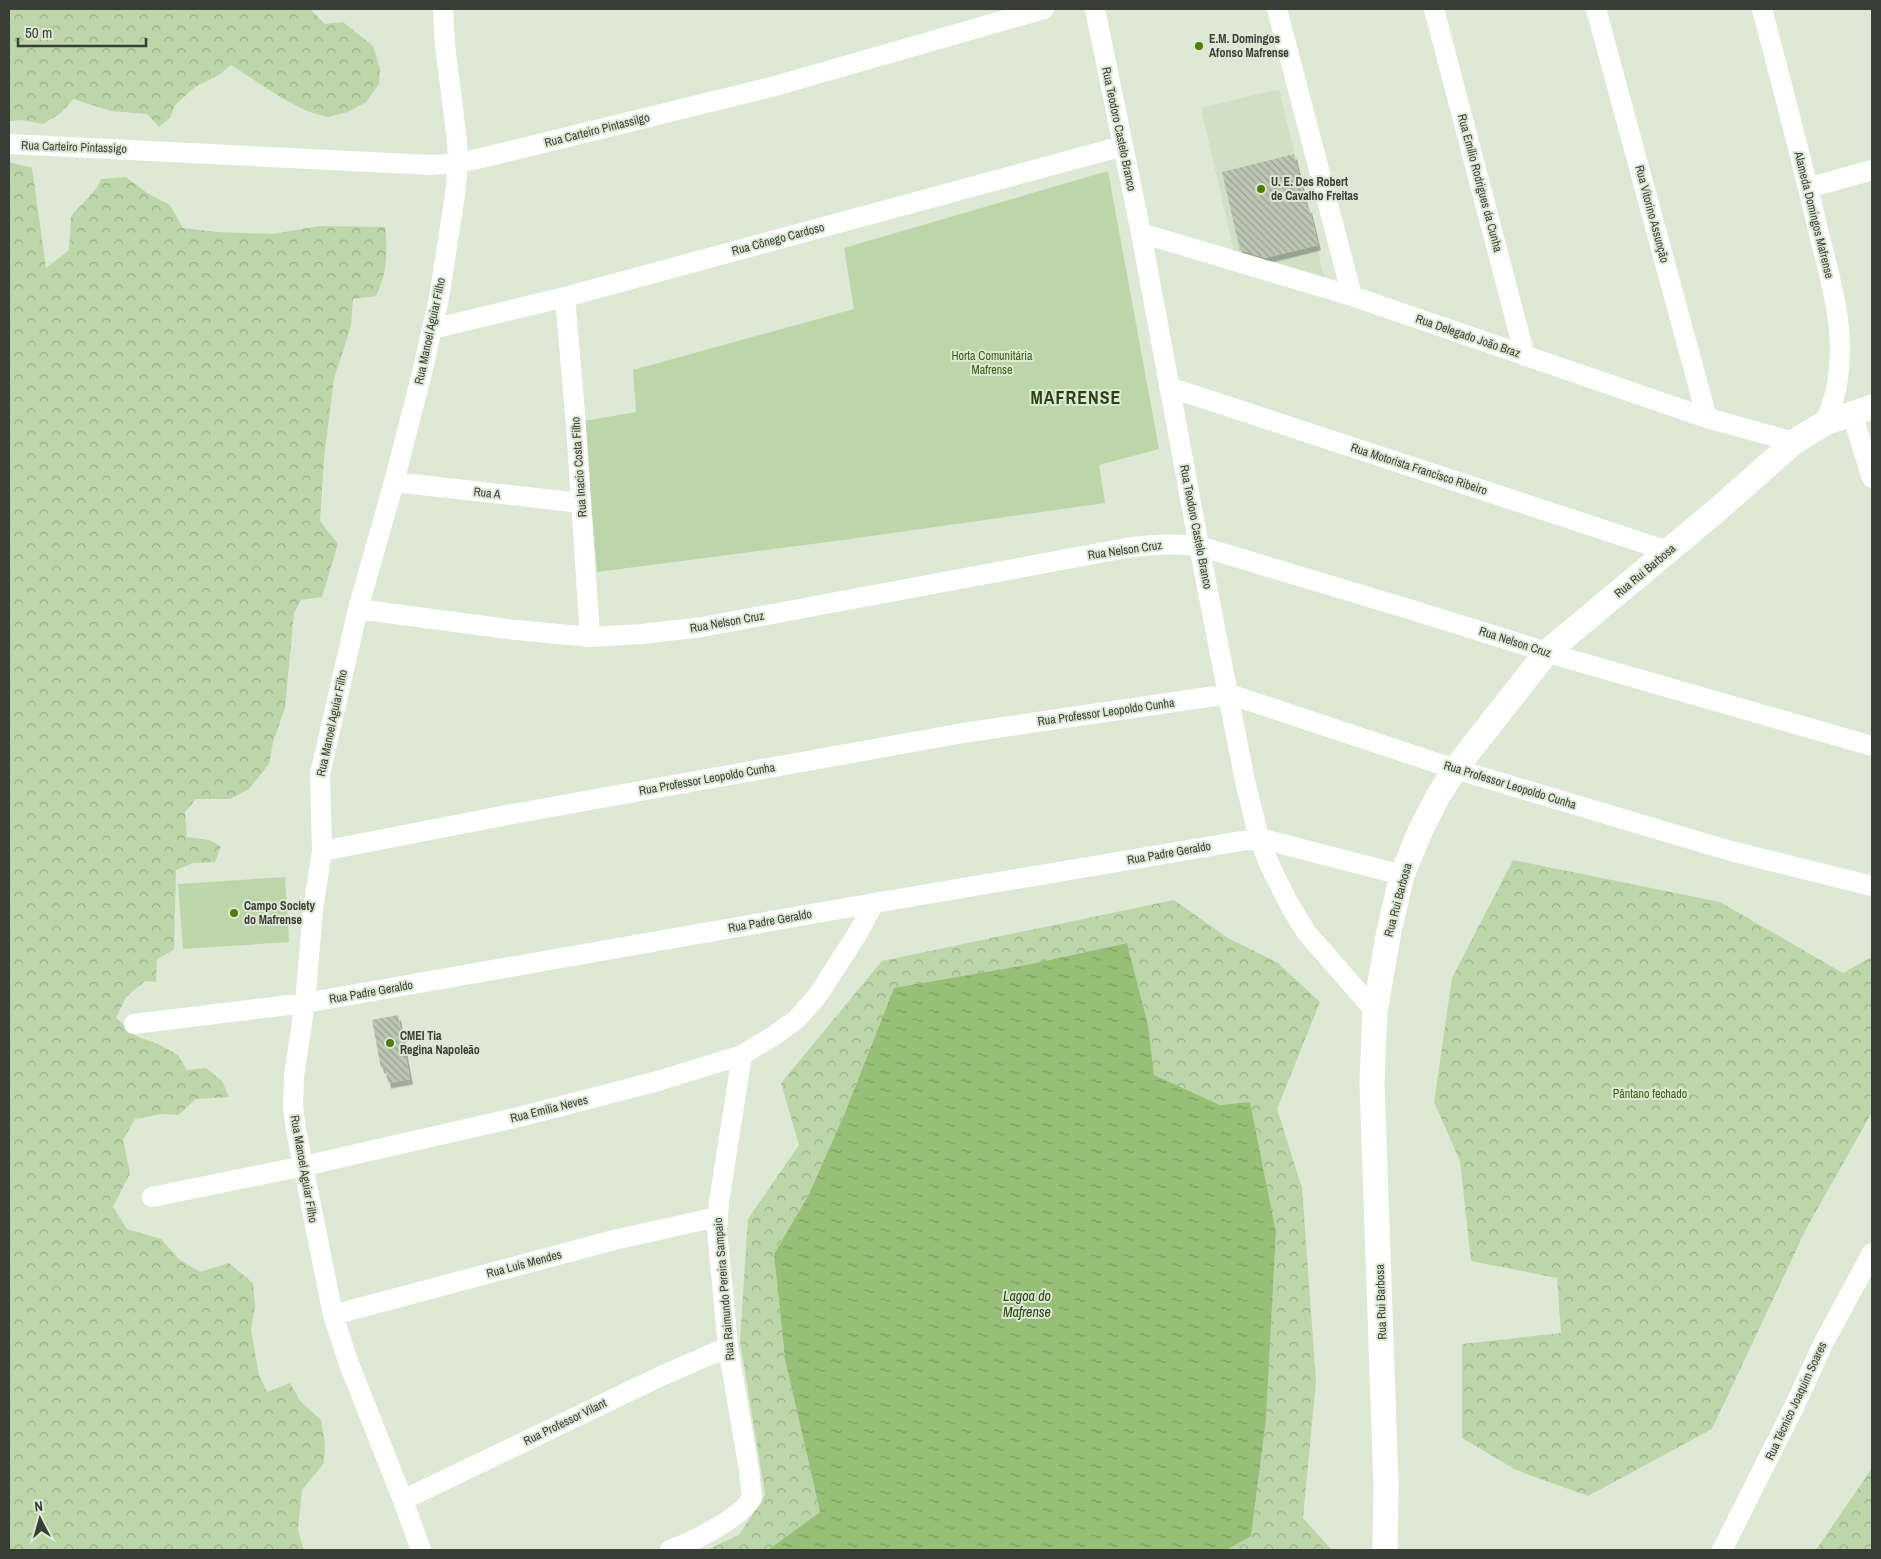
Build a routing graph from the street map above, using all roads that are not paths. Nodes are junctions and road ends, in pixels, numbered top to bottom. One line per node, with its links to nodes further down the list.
1 (446, 9): 11 (street, Rua Manoel Aguiar Filho)
2 (1044, 9): 11 (street, Rua Carteiro Pintassilgo)
3 (1095, 9): 9 (street, Rua Teodoro Castelo Branco)
4 (1277, 9): 15 (street)
5 (1434, 9): 18 (street, Rua Emílio Rodrigues da Cunha)
6 (1596, 9): 21 (street, Rua Vitorino Assunção)
7 (1762, 9): 13 (street, Alameda Domingos Mafrense)
8 (9, 144): 10 (street, Rua Carteiro Pintassigo)
9 (1123, 146): 14 (street, Rua Teodoro Castelo Branco); 16 (street, Rua Cônego Cardoso)
10 (138, 150): 11 (street, Rua Carteiro Pintassilgo)
11 (458, 163): 17 (street, Rua Manoel Aguiar Filho)
12 (1872, 170): 13 (street)
13 (1808, 188): 22 (street, Alameda Domingos Mafrense)
14 (1141, 233): 15 (street, Rua Delegado João Braz); 19 (street, Rua Teodoro Castelo Branco)
15 (1352, 296): 18 (street, Rua Delegado João Braz)
16 (564, 297): 17 (street, Rua Cônego Cardoso); 26 (street, Rua Inacio Costa Filho)
17 (432, 329): 25 (street, Rua Manoel Aguiar Filho)
18 (1525, 356): 21 (street, Rua Delegado João Braz)
19 (1169, 386): 27 (street, Rua Teodoro Castelo Branco); 28 (street, Rua Motorista Francisco Ribeiro)
20 (1862, 410): 22 (street, Rua Rui Barbosa); 24 (street)
21 (1707, 418): 23 (street, Rua Delegado João Braz)
22 (1825, 424): 23 (street, Rua Rui Barbosa)
23 (1794, 442): 28 (street, Rua Rui Barbosa)
24 (1872, 478)
25 (394, 482): 26 (street, Rua A); 29 (street, Rua Manoel Aguiar Filho)
26 (581, 503): 30 (street, Rua Inacio Costa Filho)
27 (1199, 546): 30 (street, Rua Nelson Cruz); 31 (street, Rua Nelson Cruz); 32 (street, Rua Teodoro Castelo Branco)
28 (1668, 551): 31 (street, Rua Rui Barbosa)
29 (358, 609): 30 (street, Rua Nelson Cruz); 36 (street, Rua Manoel Aguiar Filho)
30 (590, 637)
31 (1547, 652): 33 (street, Rua Nelson Cruz); 34 (street, Rua Rui Barbosa)
32 (1229, 694): 34 (street, Rua Professor Leopoldo Cunha); 35 (street, Rua Teodoro Castelo Branco); 36 (street, Rua Professor Leopoldo Cunha)
33 (1872, 746)
34 (1455, 769): 37 (street, Rua Rui Barbosa); 38 (street, Rua Professor Leopoldo Cunha)
35 (1259, 838): 37 (street, Rua Padre Geraldo); 39 (street, Rua Padre Geraldo); 41 (street, Rua Teodoro Castelo Branco)
36 (322, 851): 40 (street, Rua Manoel Aguiar Filho)
37 (1402, 875): 41 (street, Rua Rui Barbosa)
38 (1872, 886)
39 (874, 903): 40 (street, Rua Padre Geraldo); 43 (street, Rua Emília Neves)
40 (305, 1003): 42 (street, Rua Padre Geraldo); 44 (street, Rua Manoel Aguiar Filho)
41 (1374, 1011): 53 (street, Rua Rui Barbosa)
42 (134, 1024)
43 (742, 1056): 44 (street, Rua Emília Neves); 46 (street, Rua Raimundo Pereira Sampaio)
44 (304, 1166): 45 (street, Rua Emília Neves); 48 (street, Rua Manoel Aguiar Filho)
45 (152, 1196)
46 (717, 1217): 48 (street, Rua Luís Mendes); 49 (street, Rua Raimundo Pereira Sampaio)
47 (1872, 1254): 54 (street, Rua Técnico Joaquim Soares)
48 (333, 1315): 50 (street, Rua Manoel Aguiar Filho)
49 (728, 1347): 50 (street, Rua Professor Vilant); 52 (street, Rua Raimundo Pereira Sampaio)
50 (403, 1500): 51 (street, Rua Manoel Aguiar Filho)
51 (421, 1550)
52 (670, 1550)
53 (1385, 1550)
54 (1722, 1550)

